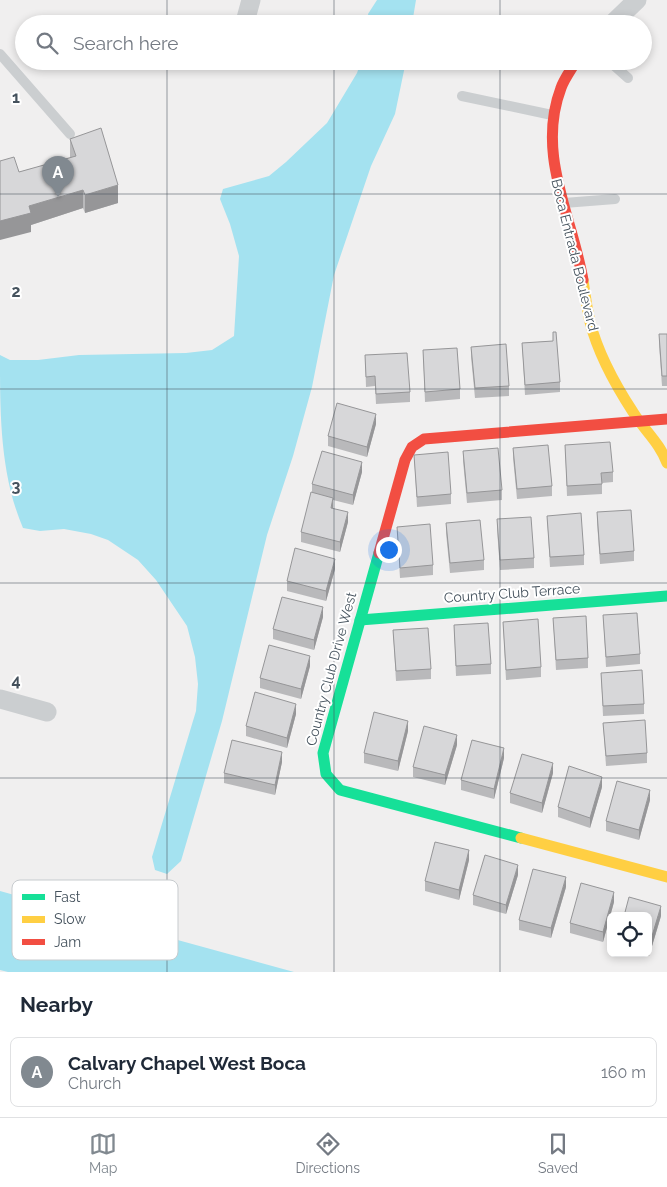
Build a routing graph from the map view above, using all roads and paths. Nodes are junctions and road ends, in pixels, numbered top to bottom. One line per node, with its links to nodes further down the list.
1 (252, 0): 3 (street)
2 (637, 0): 4 (street)
3 (247, 15)
4 (621, 15)
5 (0, 54): 11 (lane)
6 (571, 70): 10 (street, Boca Entrada Boulevard)
7 (619, 70): 8 (lane)
8 (628, 78)
9 (462, 96): 10 (lane)
10 (553, 115): 13 (street, Boca Entrada Boulevard)
11 (70, 134)
12 (615, 199): 13 (lane)
13 (563, 203): 15 (street, Boca Entrada Boulevard)
14 (667, 419): 15 (street, Country Club Drive West)
15 (638, 421): 16 (street, Boca Entrada Boulevard); 18 (street, Country Club Drive West)
16 (667, 463)
17 (667, 596): 18 (street, Country Club Terrace)
18 (360, 620): 21 (street, Country Club Drive West)
19 (0, 699): 20 (street)
20 (47, 712)
21 (667, 877)

